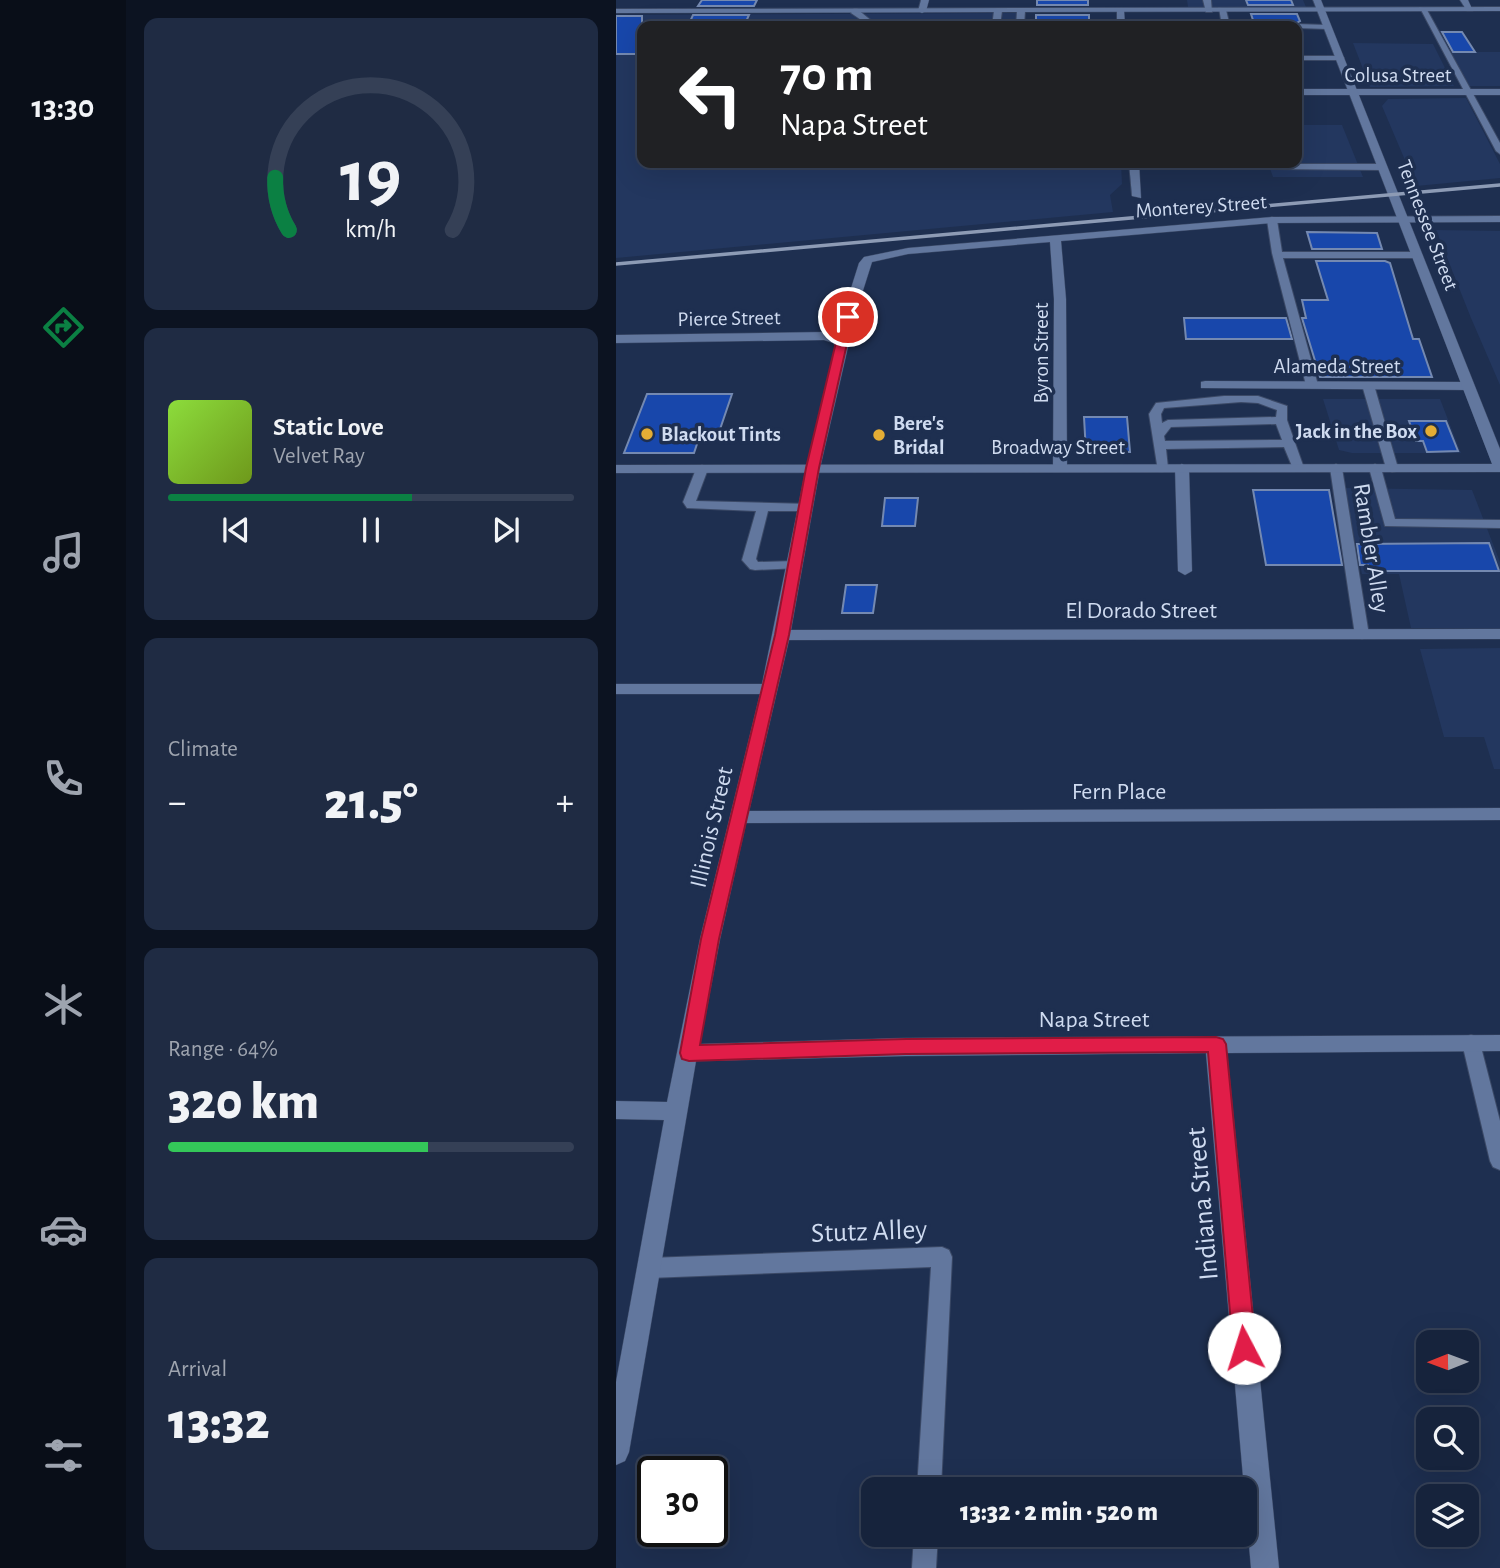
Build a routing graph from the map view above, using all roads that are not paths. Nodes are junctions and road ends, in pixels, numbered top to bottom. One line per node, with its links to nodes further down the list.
1 (925, 0): 16 (street)
2 (1207, 0): 10 (lane)
3 (1230, 0): 12 (lane)
4 (1464, 0): 6 (street)
5 (1319, 5): 13 (street); 23 (street); 25 (street, Tennessee Street)
6 (1470, 9): 7 (street); 13 (street)
7 (1500, 9)
8 (1021, 10): 9 (street); 17 (street); 20 (lane)
9 (1120, 10): 10 (street); 21 (street)
10 (1209, 10): 11 (street)
11 (1222, 10): 12 (street); 22 (lane)
12 (1233, 10): 23 (street)
13 (1423, 10): 31 (lane)
14 (616, 11): 15 (street)
15 (854, 11): 16 (street); 18 (lane)
16 (922, 11): 17 (street)
17 (998, 11): 19 (lane)
18 (867, 21)
19 (997, 21)
20 (1020, 21)
21 (1121, 21)
22 (1225, 21)
23 (1295, 21)
24 (1302, 22): 25 (lane)
25 (1327, 27): 27 (street, Tennessee Street)
26 (1309, 50): 27 (lane)
27 (1338, 53): 28 (lane); 30 (street, Tennessee Street)
28 (1302, 57)
29 (1302, 92): 30 (street, Colusa Street)
30 (1353, 92): 31 (street, Colusa Street); 35 (street, Tennessee Street)
31 (1468, 92): 32 (street, Colusa Street); 33 (lane)
32 (1500, 92)
33 (1500, 151)
34 (1302, 166): 35 (lane)
35 (1382, 167): 40 (street, Tennessee Street)
36 (1134, 168): 39 (street)
37 (1267, 168): 38 (lane)
38 (1270, 180)
39 (1136, 196)
40 (1402, 218): 41 (street, Monterey Street); 42 (street, Monterey Street); 45 (street, Tennessee Street)
41 (1500, 219)
42 (1272, 220): 43 (street, Monterey Street); 46 (lane)
43 (1055, 237): 44 (street, Monterey Street); 58 (street, Byron Street)
44 (906, 251): 48 (street, Illinois Street)
45 (1417, 254): 46 (lane); 52 (street, Tennessee Street)
46 (1278, 255): 50 (lane)
47 (616, 339): 48 (street, Pierce Street)
48 (840, 344): 57 (street, Illinois Street)
49 (1205, 385): 50 (street, Alameda Street)
50 (1312, 385): 51 (street, Alameda Street)
51 (1368, 386): 52 (street, Alameda Street); 64 (lane)
52 (1468, 386): 56 (street, Tennessee Street)
53 (1281, 420): 54 (lane); 54 (lane); 55 (lane)
54 (1158, 440): 55 (lane); 59 (lane)
55 (1289, 443): 61 (lane)
56 (1500, 467): 64 (street, Broadway Street)
57 (813, 468): 58 (street, Broadway Street); 66 (street, Broadway Street); 68 (street, Illinois Street)
58 (1060, 468): 59 (street, Broadway Street)
59 (1162, 468): 60 (street, Broadway Street)
60 (1182, 468): 61 (street, Broadway Street); 71 (street)
61 (1298, 468): 62 (street, Broadway Street)
62 (1336, 468): 63 (street, Broadway Street); 74 (lane, Rambler Alley)
63 (1375, 468): 64 (street, Broadway Street); 69 (lane)
64 (1392, 468)
65 (616, 469): 66 (street, Broadway Street)
66 (702, 469): 67 (lane)
67 (763, 507): 68 (lane); 70 (lane)
68 (805, 507): 70 (street, Illinois Street)
69 (1500, 524)
70 (794, 565): 73 (street, Illinois Street)
71 (1185, 571)
72 (1500, 634): 74 (street, El Dorado Street)
73 (782, 635): 74 (street, El Dorado Street); 76 (street, Illinois Street)
74 (1362, 635)
75 (616, 689): 76 (street)
76 (769, 689): 78 (street, Illinois Street)
77 (1500, 814): 78 (street, Fern Place)
78 (739, 817): 82 (street, Illinois Street)
79 (1500, 1042): 80 (street, Napa Street)
80 (1471, 1043): 81 (street, Napa Street); 85 (lane)
81 (1216, 1044): 82 (street, Napa Street); 91 (street, Indiana Street)
82 (689, 1053): 84 (street, Illinois Street)
83 (616, 1110): 84 (street)
84 (676, 1111): 86 (street, Illinois Street)
85 (1500, 1161)
86 (649, 1268): 87 (street, Illinois Street); 88 (lane, Stutz Alley)
87 (616, 1452)
88 (930, 1477)
89 (925, 1547): 90 (lane)
90 (924, 1568)
91 (1265, 1568)

